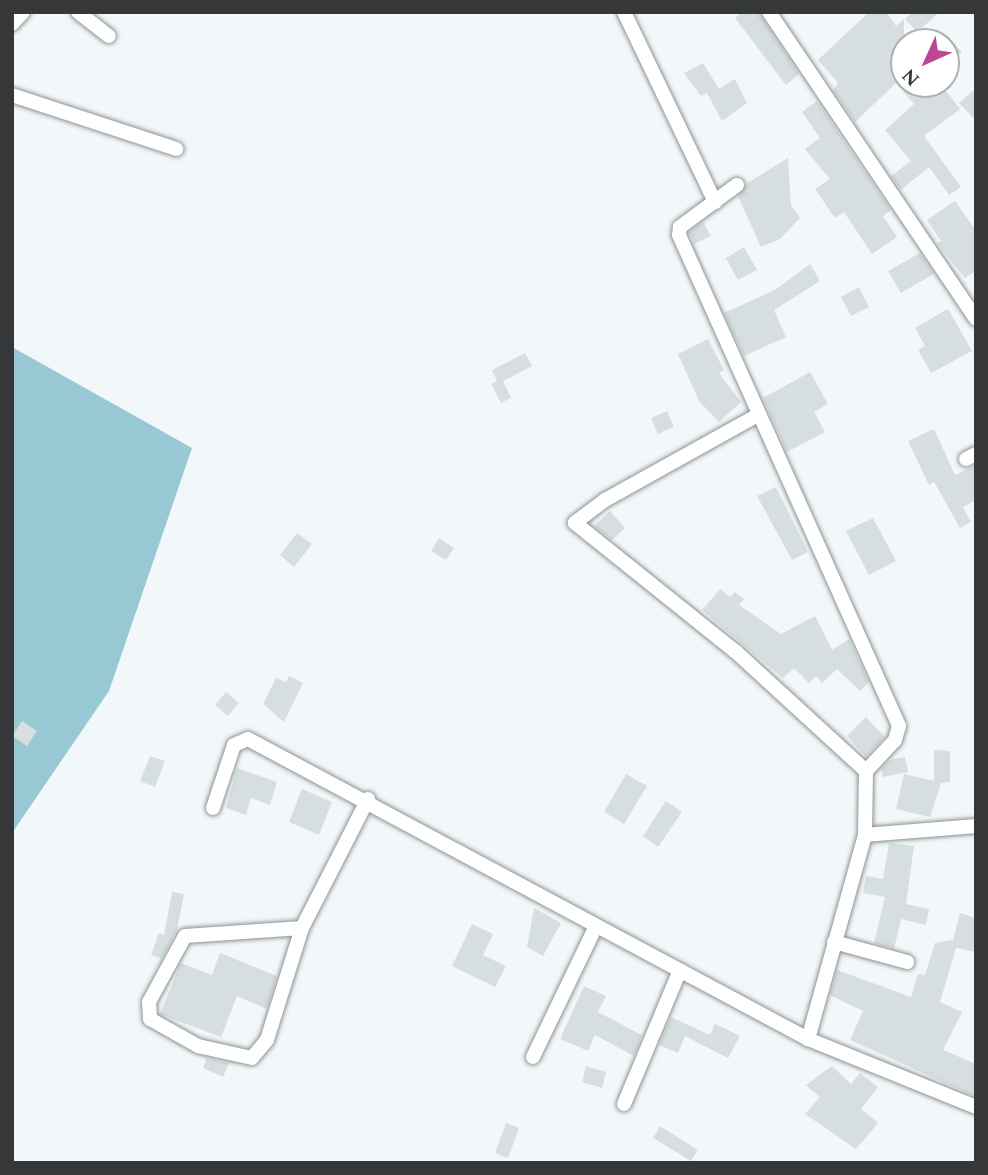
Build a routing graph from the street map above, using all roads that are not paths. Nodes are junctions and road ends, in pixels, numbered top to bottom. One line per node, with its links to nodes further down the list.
1 (23, 12): 5 (street)
2 (78, 12): 6 (street)
3 (624, 12): 10 (street)
4 (769, 12): 11 (street)
5 (12, 24)
6 (110, 36)
7 (12, 94): 8 (street)
8 (176, 149)
9 (737, 185): 10 (street)
10 (715, 202): 12 (street)
11 (976, 319)
12 (756, 416): 13 (street); 13 (street)
13 (866, 771): 17 (street)
14 (368, 799): 15 (street); 18 (street); 19 (street)
15 (213, 808)
16 (976, 826): 17 (street)
17 (865, 835): 20 (street)
18 (596, 926): 22 (street); 24 (street)
19 (302, 928): 19 (street)
20 (834, 942): 21 (street); 23 (street)
21 (907, 962)
22 (680, 970): 23 (street); 25 (street)
23 (808, 1039): 26 (street)
24 (533, 1057)
25 (624, 1104)
26 (976, 1107)

